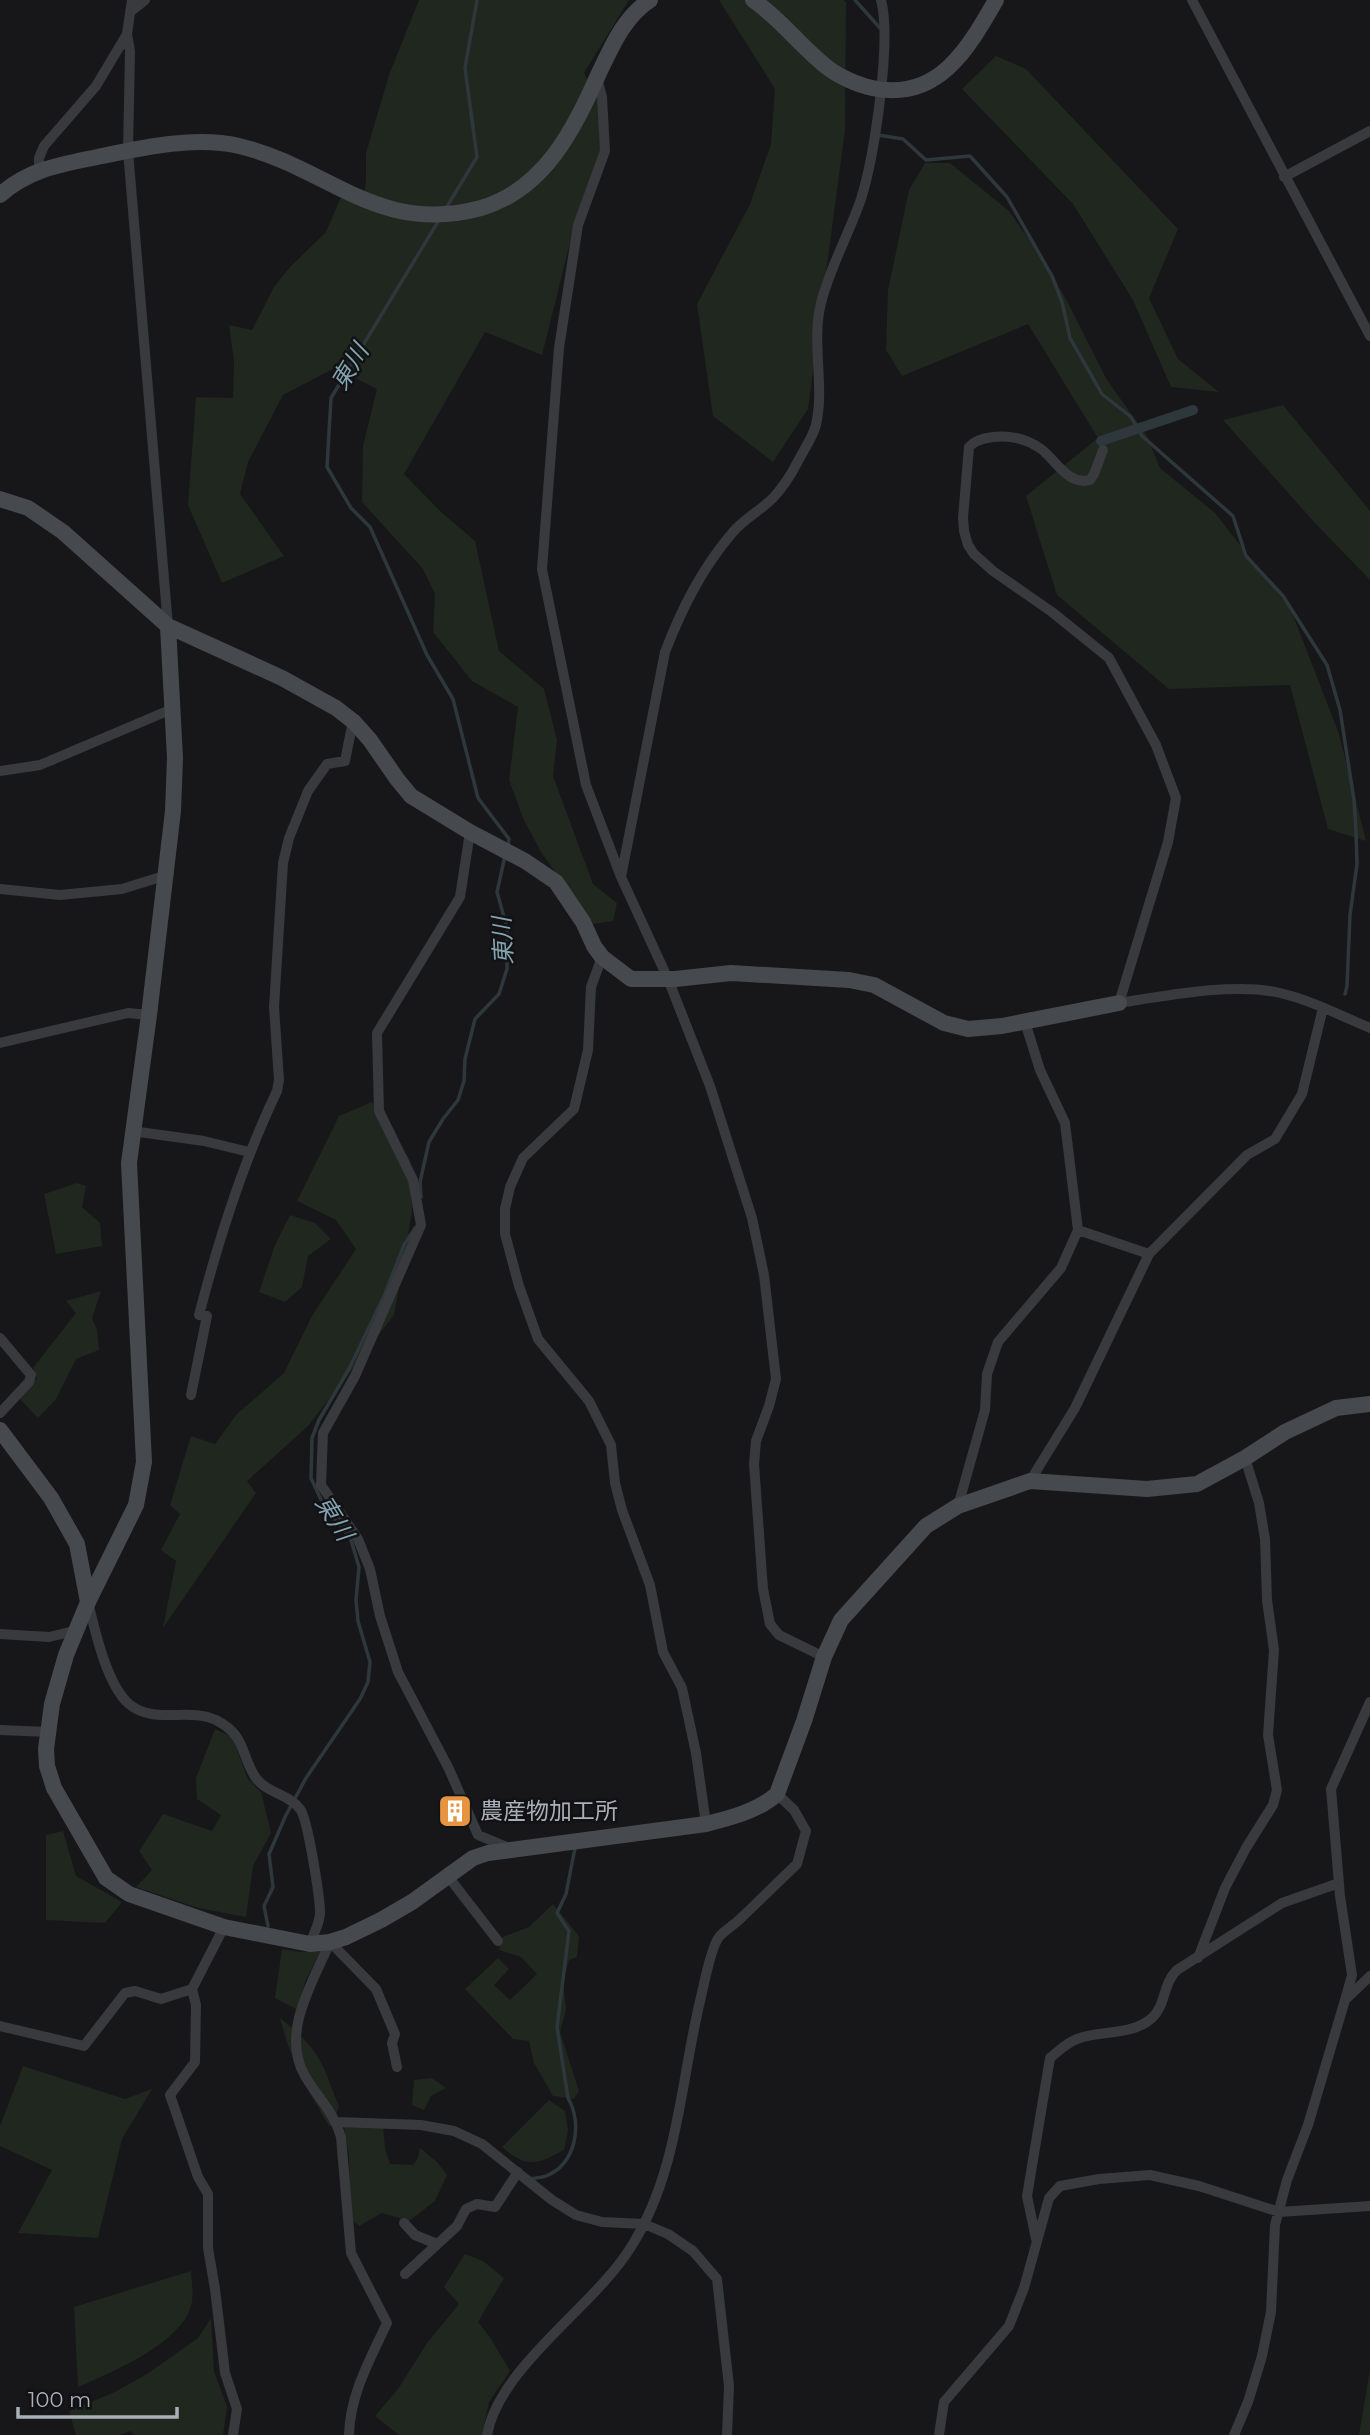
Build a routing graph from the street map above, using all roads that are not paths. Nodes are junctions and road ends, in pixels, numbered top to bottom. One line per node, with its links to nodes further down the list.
1 (132, 0): 8 (street)
2 (145, 0): 8 (street)
3 (650, 0): 10 (street)
4 (753, 0): 6 (street)
5 (881, 0): 25 (street)
6 (996, 0)
7 (1192, 0): 14 (street)
8 (130, 12): 9 (street)
9 (127, 34): 12 (street); 13 (street)
10 (597, 78): 12 (street); 25 (street)
11 (1370, 131): 14 (street)
12 (128, 150): 13 (street); 19 (street)
13 (39, 169): 15 (street)
14 (1284, 177): 16 (street)
15 (0, 195)
16 (1370, 336)
17 (1103, 450): 29 (street)
18 (0, 499): 19 (street)
19 (168, 626): 20 (street); 21 (street)
20 (172, 709): 22 (street); 24 (street)
21 (353, 722): 23 (street); 36 (street)
22 (0, 771)
23 (470, 832): 27 (street); 56 (street)
24 (167, 875): 26 (street); 31 (street)
25 (621, 877): 28 (street)
26 (0, 889)
27 (602, 957): 28 (street); 55 (street)
28 (668, 979): 32 (street); 50 (street)
29 (1119, 1003): 30 (street); 32 (street)
30 (1323, 1009): 33 (street); 38 (street)
31 (149, 1016): 34 (street); 35 (street)
32 (1025, 1022): 37 (street)
33 (1370, 1028)
34 (0, 1043)
35 (132, 1131): 36 (street); 47 (street)
36 (249, 1152): 40 (street)
37 (1078, 1230): 38 (street); 46 (street)
38 (1149, 1254): 45 (street)
39 (0, 1338): 42 (street)
40 (191, 1395)
41 (1370, 1404): 44 (street)
42 (0, 1413)
43 (0, 1430): 47 (street)
44 (1244, 1458): 45 (street); 63 (street)
45 (1030, 1481): 46 (street)
46 (957, 1506): 50 (street)
47 (88, 1601): 48 (street); 62 (street)
48 (78, 1630): 49 (street); 53 (street)
49 (0, 1634)
50 (824, 1657): 54 (street)
51 (1370, 1702): 58 (street)
52 (0, 1730): 53 (street)
53 (48, 1732): 59 (street)
54 (777, 1794): 55 (street); 74 (street)
55 (706, 1825): 56 (street)
56 (511, 1849): 57 (street)
57 (447, 1875): 60 (street); 61 (street)
58 (1339, 1883): 63 (street); 66 (street)
59 (224, 1927): 62 (street); 65 (street)
60 (498, 1941)
61 (330, 1942): 62 (street); 68 (street); 69 (street)
62 (310, 1944)
63 (1198, 1958): 76 (street)
64 (1370, 1976): 66 (street)
65 (192, 1989): 67 (street); 78 (street)
66 (1345, 2000): 72 (street)
67 (0, 2026)
68 (397, 2067)
69 (337, 2122): 70 (street); 79 (street)
70 (518, 2172): 74 (street); 75 (street)
71 (1370, 2207): 72 (street)
72 (1279, 2212): 76 (street); 83 (street)
73 (404, 2223): 75 (street)
74 (644, 2224): 80 (street); 81 (street)
75 (437, 2244): 77 (street)
76 (1037, 2245): 82 (street)
77 (405, 2274)
78 (233, 2435)
79 (347, 2435)
80 (487, 2435)
81 (726, 2435)
82 (939, 2435)
83 (1234, 2435)

